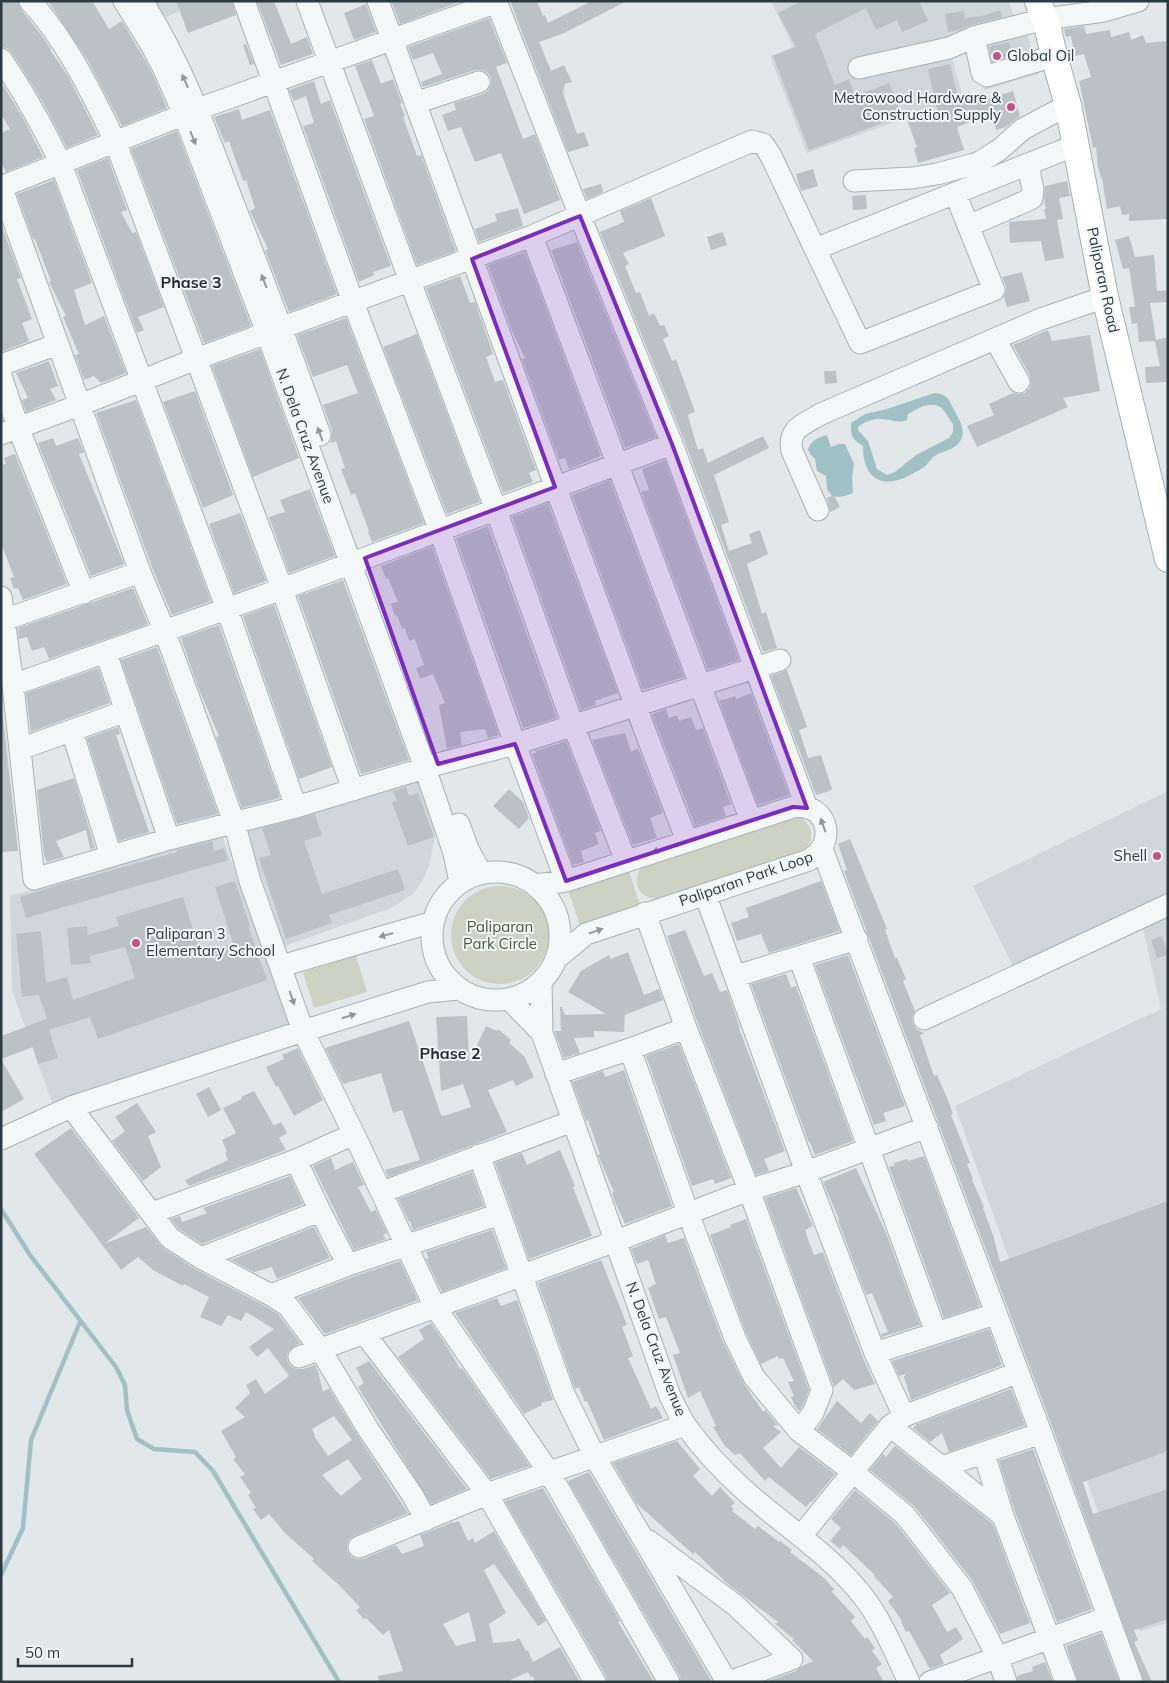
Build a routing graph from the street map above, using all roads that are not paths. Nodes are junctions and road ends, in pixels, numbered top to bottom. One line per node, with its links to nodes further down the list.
1 (30, 1): 21 (street)
2 (124, 1): 20 (street, N. Dela Cruz Avenue)
3 (142, 1): 20 (street, N. Dela Cruz Avenue, one-way to 3)
4 (244, 1): 16 (street)
5 (307, 1): 14 (street)
6 (378, 1): 11 (street)
7 (1138, 1): 9 (street)
8 (497, 2): 11 (street); 28 (street)
9 (1041, 10): 10 (street); 12 (main road, Paliparan Road)
10 (974, 37): 12 (street); 15 (street)
11 (392, 39): 14 (street); 18 (street)
12 (1054, 56): 19 (main road, Paliparan Road)
13 (1, 60): 23 (street)
14 (329, 61): 16 (street); 33 (street)
15 (859, 68)
16 (273, 81): 20 (street); 35 (street)
17 (479, 82): 18 (street)
18 (416, 104): 32 (street)
19 (1068, 105): 22 (main road, Paliparan Road); 25 (street)
20 (191, 112): 21 (street); 36 (street, N. Dela Cruz Avenue)
21 (115, 140): 23 (street); 39 (street)
22 (1076, 145): 24 (street); 34 (main road, Paliparan Road)
23 (61, 164): 26 (street); 42 (street)
24 (1028, 164): 27 (street); 29 (street)
25 (854, 181)
26 (1, 187): 38 (street)
27 (955, 193): 29 (street); 31 (street)
28 (580, 216): 30 (street); 31 (street); 46 (street)
29 (968, 226): 31 (street)
30 (532, 236): 32 (street); 47 (street)
31 (816, 249)
32 (472, 258): 33 (street); 48 (street)
33 (410, 281): 35 (street); 49 (street)
34 (1105, 297): 37 (street); 52 (main road, Paliparan Road)
35 (353, 302): 36 (street); 51 (street)
36 (274, 330): 39 (street); 53 (street, N. Dela Cruz Avenue)
37 (995, 339): 43 (street); 50 (street)
38 (58, 344): 40 (street); 44 (street)
39 (196, 359): 42 (street); 55 (street)
40 (1, 365)
41 (1, 376): 45 (street)
42 (141, 380): 44 (street); 58 (street)
43 (1019, 382)
44 (80, 405): 45 (street); 54 (street)
45 (10, 431): 56 (street)
46 (672, 444): 47 (street); 63 (street)
47 (617, 464): 48 (street); 65 (street)
48 (555, 488): 49 (street); 66 (street)
49 (496, 510): 51 (street); 68 (street)
50 (818, 510)
51 (440, 531): 53 (street); 70 (street)
52 (1168, 559)
53 (358, 561): 55 (street); 72 (street, N. Dela Cruz Avenue)
54 (140, 572): 56 (street); 60 (street)
55 (282, 589): 58 (street); 73 (street)
56 (84, 593): 59 (street)
57 (1, 597): 59 (street)
58 (227, 609): 60 (street); 74 (street)
59 (4, 620): 64 (street)
60 (165, 632): 61 (street); 77 (street)
61 (106, 653): 64 (street); 67 (street)
62 (780, 660): 63 (street)
63 (755, 668): 65 (street); 75 (street)
64 (13, 685): 71 (street)
65 (699, 685): 66 (street); 76 (street)
66 (636, 707): 68 (street); 79 (street)
67 (126, 711): 69 (street); 78 (street)
68 (573, 725): 70 (street); 82 (street)
69 (72, 731): 71 (street); 81 (street)
70 (514, 744): 72 (street); 84 (street)
71 (20, 749): 81 (street)
72 (432, 766): 73 (street); 83 (street, N. Dela Cruz Avenue); 85 (street, N. Dela Cruz Avenue)
73 (353, 790): 74 (street)
74 (296, 808): 77 (street)
75 (807, 808): 76 (street); 80 (street, Paliparan Park Loop, one-way to 75)
76 (751, 821): 79 (street)
77 (234, 822): 78 (street); 94 (street)
78 (169, 838): 81 (street)
79 (687, 841): 82 (street, one-way to 82)
80 (822, 849): 87 (street, Paliparan Park Loop); 91 (street)
81 (111, 856)
82 (626, 861): 84 (street)
83 (481, 873): 85 (street); 86 (street)
84 (566, 881): 86 (street)
85 (460, 882): 90 (street)
86 (535, 885): 93 (street)
87 (705, 894): 89 (street, Paliparan Park Loop); 95 (street)
88 (1168, 905): 99 (street)
89 (645, 913): 93 (street, Paliparan Park Loop, one-way to 89); 100 (street)
90 (433, 922): 94 (street, one-way to 94); 97 (street)
91 (857, 939): 92 (street); 107 (street)
92 (799, 956): 95 (street); 110 (street)
93 (556, 959): 96 (street)
94 (281, 966): 101 (street, one-way to 101)
95 (736, 976): 113 (street)
96 (541, 982): 98 (street); 102 (street, N. Dela Cruz Avenue)
97 (458, 988): 98 (street); 101 (street, one-way to 97)
98 (509, 999): 102 (street, N. Dela Cruz Avenue)
99 (924, 1019)
100 (686, 1028): 103 (street); 114 (street)
101 (303, 1031): 105 (street); 108 (street)
102 (542, 1033): 104 (street, N. Dela Cruz Avenue)
103 (630, 1049): 104 (street); 119 (street)
104 (556, 1074): 106 (street, N. Dela Cruz Avenue)
105 (71, 1106): 109 (street); 117 (street)
106 (573, 1121): 111 (street); 120 (street, N. Dela Cruz Avenue)
107 (927, 1128): 110 (street); 127 (street)
108 (354, 1134): 112 (street); 115 (street)
109 (1, 1139)
110 (868, 1149): 113 (street); 129 (street)
111 (479, 1156): 115 (street); 118 (street)
112 (296, 1160): 116 (street); 117 (street)
113 (806, 1172): 114 (street); 131 (street)
114 (749, 1190): 119 (street); 136 (street)
115 (382, 1192): 121 (street)
116 (320, 1212): 122 (street); 123 (street)
117 (152, 1213): 122 (street)
118 (500, 1214): 121 (street); 124 (street)
119 (688, 1214): 120 (street); 136 (street)
120 (616, 1242): 124 (street); 135 (street, N. Dela Cruz Avenue)
121 (407, 1246): 123 (street); 126 (street)
122 (201, 1258): 125 (street)
123 (348, 1265): 125 (street)
124 (521, 1276): 126 (street); 139 (street)
125 (271, 1295): 130 (street)
126 (435, 1307): 128 (street); 141 (street)
127 (995, 1314): 129 (street); 133 (street)
128 (364, 1334): 130 (street); 143 (street)
129 (936, 1334): 131 (street)
130 (320, 1349): 132 (street); 145 (street)
131 (875, 1353): 134 (street)
132 (299, 1357)
133 (1017, 1373): 134 (street); 137 (street)
134 (897, 1421): 140 (street); 142 (street)
135 (685, 1425): 139 (street); 147 (street, N. Dela Cruz Avenue)
136 (799, 1431): 142 (street)
137 (1041, 1433): 138 (street); 149 (street)
138 (984, 1453): 140 (street); 144 (street)
139 (595, 1457): 141 (street); 146 (street)
140 (942, 1467): 144 (street)
141 (550, 1472): 143 (street); 153 (street)
142 (853, 1472): 147 (street); 151 (street)
143 (488, 1494): 145 (street); 152 (street)
144 (1003, 1516): 150 (street)
145 (426, 1520): 148 (street)
146 (640, 1534): 154 (street); 154 (street)
147 (801, 1536): 155 (street, N. Dela Cruz Avenue)
148 (359, 1547)
149 (1108, 1617): 150 (street); 159 (street)
150 (1049, 1638): 151 (street); 158 (street)
151 (998, 1658): 156 (street); 157 (street)
152 (596, 1682)
153 (669, 1682)
154 (728, 1682)
155 (909, 1682)
156 (930, 1682)
157 (1006, 1682)
158 (1066, 1682)
159 (1132, 1682)

